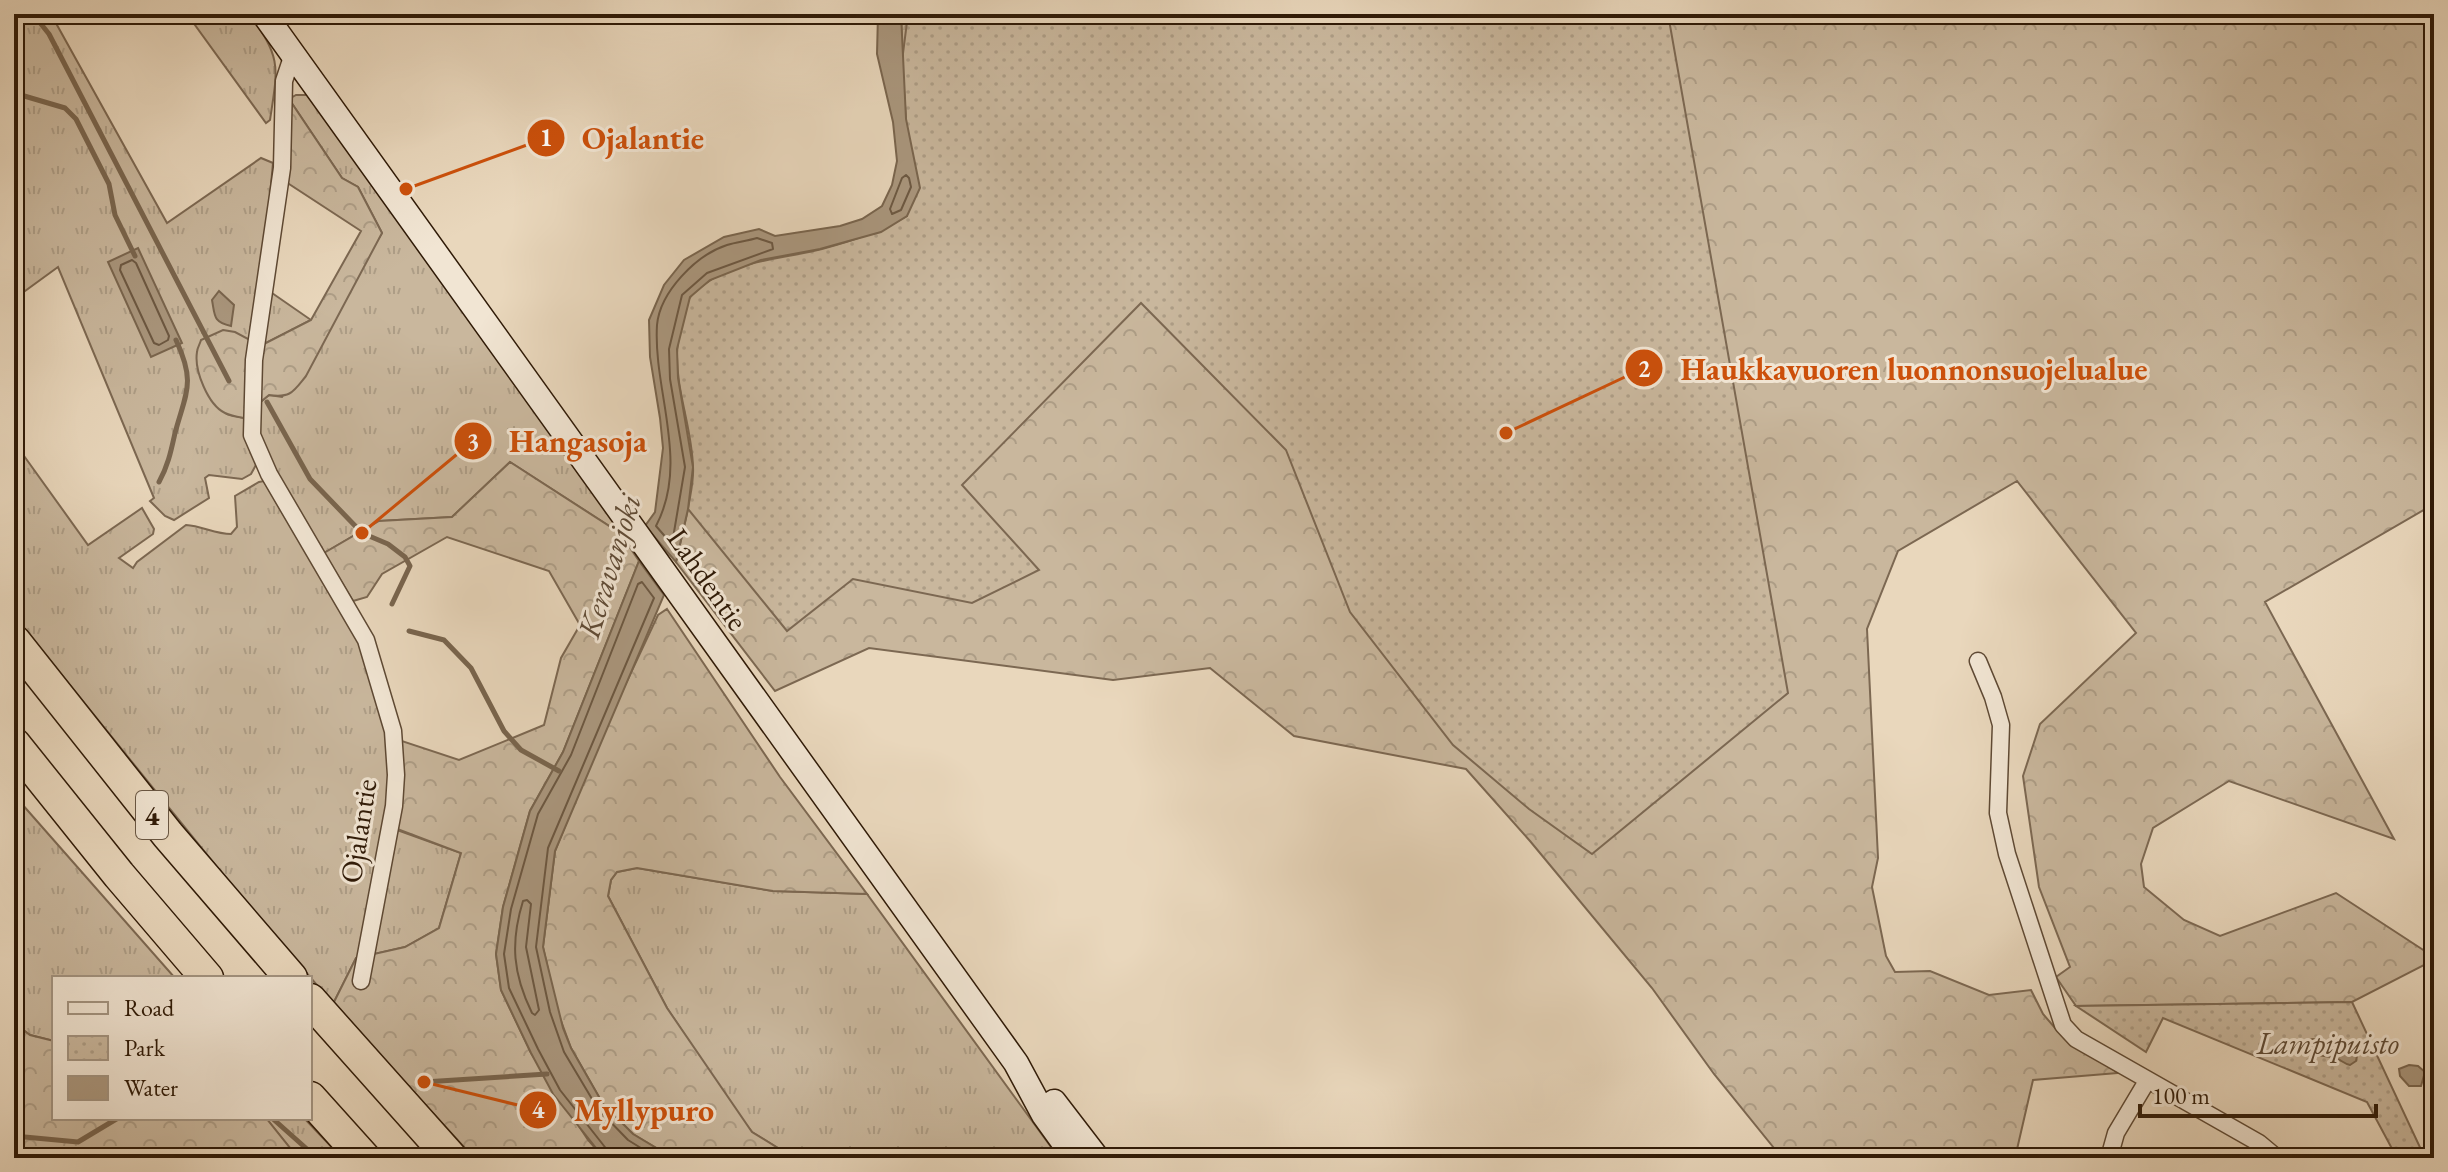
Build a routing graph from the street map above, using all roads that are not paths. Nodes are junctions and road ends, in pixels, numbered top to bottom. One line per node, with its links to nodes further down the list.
1 (264, 14): 2 (main road, Lahdentie)
2 (293, 54): 8 (street, Ojalantie); 10 (main road, Lahdentie)
3 (14, 641): 7 (highway, 4)
4 (1978, 661): 11 (street)
5 (14, 744): 6 (highway, 4)
6 (205, 976)
7 (289, 976)
8 (361, 981)
9 (312, 1002): 14 (highway)
10 (1016, 1063): 15 (main road, Lahdentie); 16 (main road, Lahdentie)
11 (2147, 1081): 17 (street); 18 (street)
12 (312, 1100): 13 (highway)
13 (364, 1158)
14 (451, 1158)
15 (1075, 1158)
16 (1097, 1158)
17 (2109, 1158)
18 (2277, 1158)

